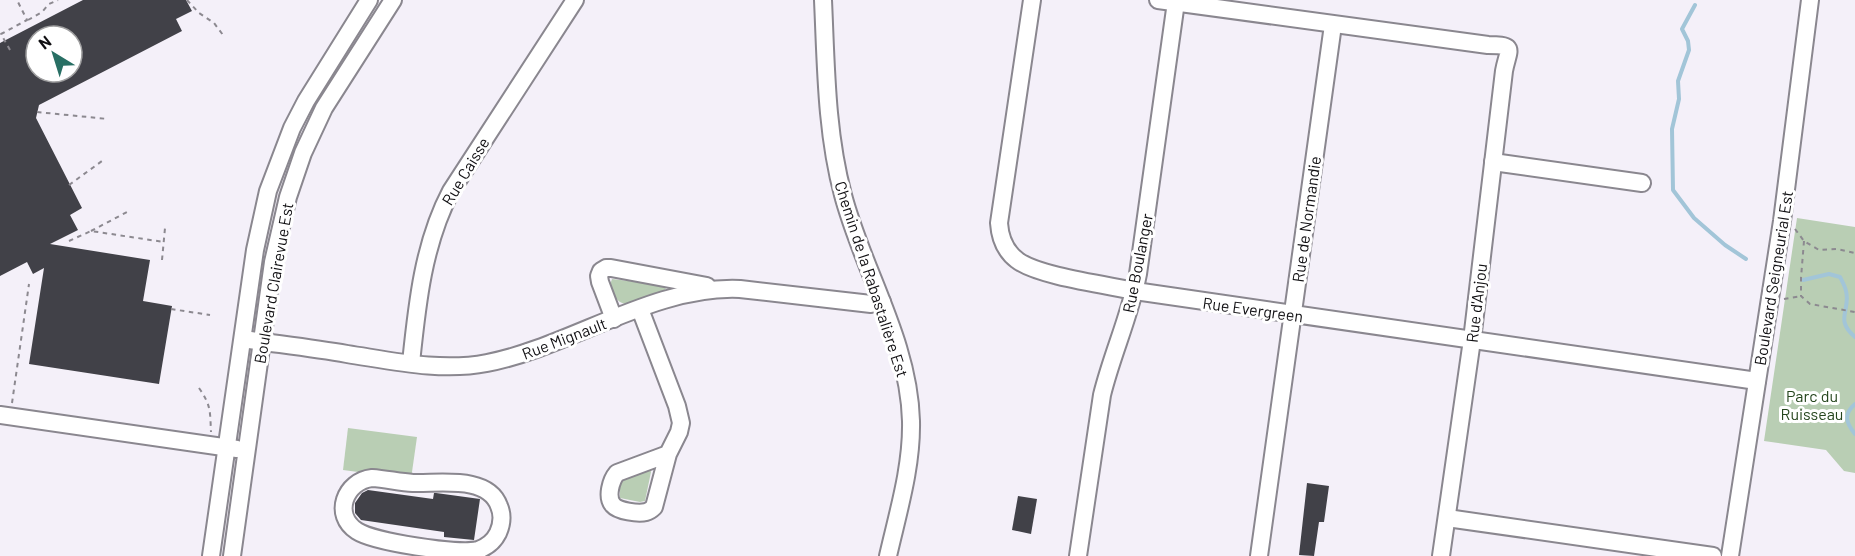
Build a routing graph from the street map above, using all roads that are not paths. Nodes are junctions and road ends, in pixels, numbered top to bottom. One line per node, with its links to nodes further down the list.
1 (369, 0): 18 (street, Boulevard Clairevue Est)
2 (393, 0): 20 (street, Boulevard Clairevue Est)
3 (575, 0): 21 (street, Rue Caisse)
4 (823, 0): 14 (street, Chemin de la Rabastalière Est)
5 (1032, 0): 13 (street, Rue Evergreen)
6 (1158, 0): 8 (street)
7 (1810, 0): 22 (street, Boulevard Seigneurial Est)
8 (1176, 3): 9 (street); 13 (street, Rue Boulanger)
9 (1334, 25): 10 (street, Rue d'Anjou); 16 (street, Rue de Normandie)
10 (1493, 162): 11 (street); 19 (street, Rue d'Anjou)
11 (1642, 183)
12 (720, 288): 14 (street, Rue Mignault); 15 (street, Rue Mignault); 17 (street)
13 (1135, 291): 16 (street, Rue Evergreen); 32 (street, Rue Boulanger)
14 (882, 302): 31 (street, Chemin de la Rabastalière Est)
15 (640, 309): 17 (street, Rue Mignault); 26 (street)
16 (1293, 315): 19 (street, Rue Evergreen); 33 (street, Rue de Normandie)
17 (614, 319): 21 (street, Rue Mignault)
18 (243, 339): 20 (street, Rue Mignault); 24 (street, Boulevard Clairevue Est)
19 (1472, 340): 22 (street, Rue Evergreen); 27 (street, Rue d'Anjou)
20 (262, 342): 21 (street, Rue Mignault); 25 (street, Boulevard Clairevue Est)
21 (411, 363)
22 (1757, 381): 36 (street, Boulevard Seigneurial Est)
23 (5, 416): 24 (street)
24 (227, 448): 25 (street); 29 (street, Boulevard Clairevue Est)
25 (247, 450): 30 (street, Boulevard Clairevue Est)
26 (668, 454)
27 (1447, 518): 34 (street, Rue d'Anjou); 35 (street)
28 (414, 546): 28 (street)
29 (211, 556)
30 (231, 556)
31 (888, 556)
32 (1078, 556)
33 (1259, 556)
34 (1442, 556)
35 (1713, 556)
36 (1730, 556)

